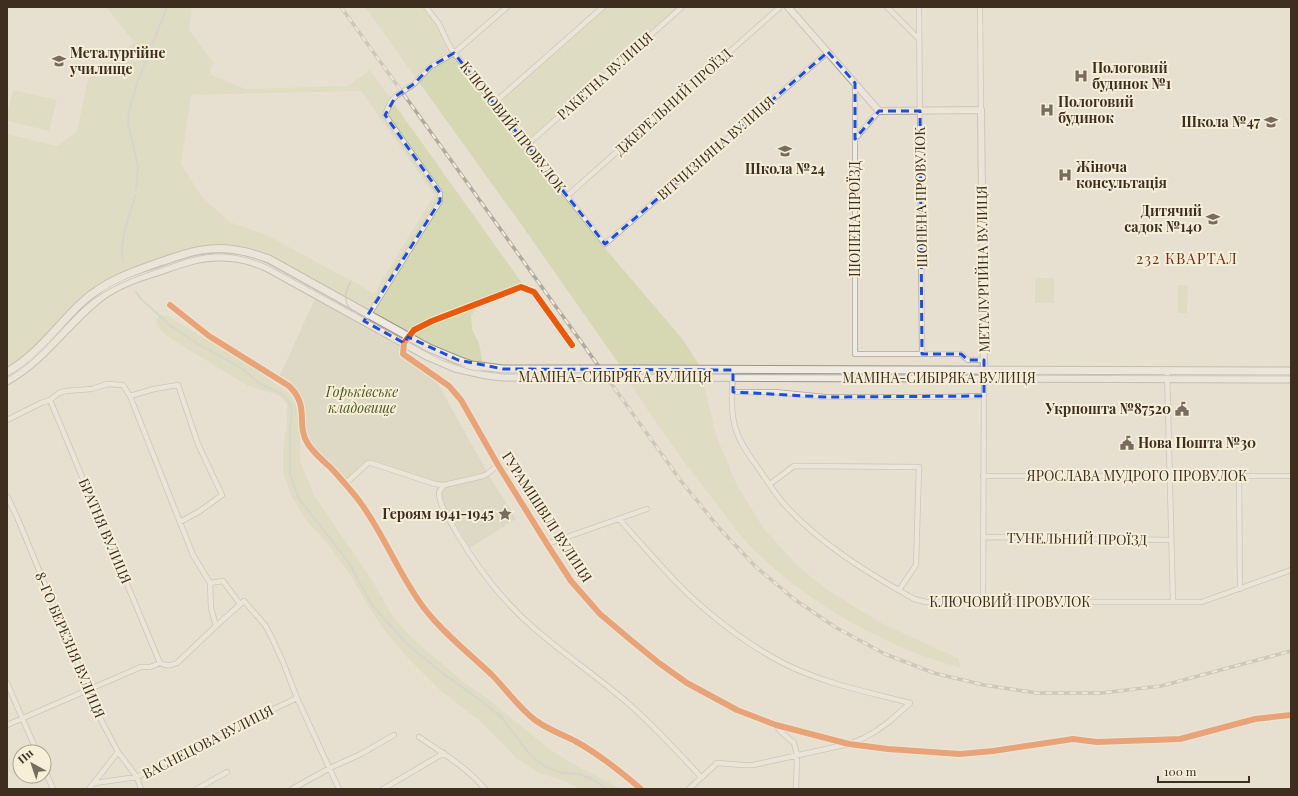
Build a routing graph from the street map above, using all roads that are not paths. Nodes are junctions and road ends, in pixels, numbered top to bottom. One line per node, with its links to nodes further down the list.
1 (426, 7): 12 (street, КЛЮЧОВИЙ ПРОВУЛОК)
2 (507, 7): 12 (street)
3 (603, 7): 14 (street)
4 (682, 7): 19 (street, РАКЕТНА ВУЛИЦЯ)
5 (780, 7): 20 (street, ДЖЕРЕЛЬНИЙ ПРОЇЗД)
6 (788, 7): 11 (street)
7 (887, 7): 10 (street)
8 (919, 7): 10 (street, ШОПЕНА ПРОВУЛОК)
9 (980, 7): 15 (street, МЕТАЛУРГІЙНА ВУЛИЦЯ)
10 (919, 39): 17 (street, ШОПЕНА ПРОВУЛОК)
11 (828, 52): 13 (street); 21 (street, ВІТЧИЗНЯНА ВУЛИЦЯ)
12 (454, 53): 14 (street, КЛЮЧОВИЙ ПРОВУЛОК); 23 (street)
13 (855, 83): 16 (street); 18 (street, ШОПЕНА ПРОЇЗД)
14 (494, 103): 19 (street, КЛЮЧОВИЙ ПРОВУЛОК)
15 (981, 110): 17 (street); 28 (street, МЕТАЛУРГІЙНА ВУЛИЦЯ)
16 (879, 111): 17 (street); 18 (street)
17 (920, 111): 27 (street, ШОПЕНА ПРОВУЛОК)
18 (855, 139): 27 (street, ШОПЕНА ПРОЇЗД)
19 (527, 145): 20 (street, КЛЮЧОВИЙ ПРОВУЛОК)
20 (567, 196): 21 (street, КЛЮЧОВИЙ ПРОВУЛОК)
21 (605, 244)
22 (170, 305): 49 (street)
23 (369, 315): 24 (street); 25 (main road, МАМІНА-СИБІРЯКА ВУЛИЦЯ); 33 (main road, МАМІНА-СИБІРЯКА ВУЛИЦЯ)
24 (364, 322): 25 (main road, МАМІНА-СИБІРЯКА ВУЛИЦЯ); 38 (main road, МАМІНА-СИБІРЯКА ВУЛИЦЯ)
25 (406, 340): 26 (street); 30 (main road, МАМІНА-СИБІРЯКА ВУЛИЦЯ, bridge); 34 (main road, МАМІНА-СИБІРЯКА ВУЛИЦЯ, bridge); 44 (street, ГУРАМІШВІЛІ ВУЛИЦЯ)
26 (572, 344)
27 (922, 354): 28 (street)
28 (984, 360): 29 (street, МЕТАЛУРГІЙНА ВУЛИЦЯ)
29 (984, 369): 30 (main road, МАМІНА-СИБІРЯКА ВУЛИЦЯ); 31 (main road, МАМІНА-СИБІРЯКА ВУЛИЦЯ); 35 (street, МЕТАЛУРГІЙНА ВУЛИЦЯ)
30 (733, 370): 34 (street, КЛЮЧОВИЙ ПРОВУЛОК)
31 (1167, 370): 32 (main road, МАМІНА-СИБІРЯКА ВУЛИЦЯ); 36 (street)
32 (1291, 371)
33 (7, 372)
34 (733, 378): 35 (main road, МАМІНА-СИБІРЯКА ВУЛИЦЯ); 39 (street, КЛЮЧОВИЙ ПРОВУЛОК)
35 (984, 378): 36 (main road, МАМІНА-СИБІРЯКА ВУЛИЦЯ); 41 (street, МЕТАЛУРГІЙНА ВУЛИЦЯ)
36 (1167, 378): 37 (main road, МАМІНА-СИБІРЯКА ВУЛИЦЯ); 46 (street)
37 (1291, 379)
38 (7, 381)
39 (733, 392): 41 (street); 50 (street, КЛЮЧОВИЙ ПРОВУЛОК)
40 (130, 396): 42 (street); 55 (street); 55 (street)
41 (984, 396): 45 (street, МЕТАЛУРГІЙНА ВУЛИЦЯ)
42 (50, 400): 43 (street); 67 (street, БРАТНЯ ВУЛИЦЯ)
43 (7, 420)
44 (498, 465): 51 (street); 58 (street, ГУРАМІШВІЛІ ВУЛИЦЯ)
45 (984, 476): 46 (street, ЯРОСЛАВА МУДРОГО ПРОВУЛОК); 56 (street, МЕТАЛУРГІЙНА ВУЛИЦЯ)
46 (1169, 476): 47 (street, ЯРОСЛАВА МУДРОГО ПРОВУЛОК); 57 (street)
47 (1239, 476): 48 (street, ЯРОСЛАВА МУДРОГО ПРОВУЛОК); 61 (street)
48 (1291, 476)
49 (346, 483): 51 (street); 94 (street)
50 (770, 484): 62 (street, КЛЮЧОВИЙ ПРОВУЛОК); 62 (street)
51 (444, 485): 85 (street)
52 (7, 496): 69 (street, 8-ГО БЕРЕЗНЯ ВУЛИЦЯ)
53 (646, 509): 54 (street)
54 (619, 518): 58 (street); 78 (street)
55 (180, 522): 60 (street)
56 (983, 537): 57 (street, ТУНЕЛЬНИЙ ПРОЇЗД); 63 (street, МЕТАЛУРГІЙНА ВУЛИЦЯ)
57 (1171, 540): 64 (street)
58 (547, 544): 74 (street, ГУРАМІШВІЛІ ВУЛИЦЯ)
59 (1291, 570): 61 (street, КЛЮЧОВИЙ ПРОВУЛОК)
60 (210, 582): 65 (street); 66 (street)
61 (1240, 589): 64 (street, КЛЮЧОВИЙ ПРОВУЛОК)
62 (899, 590): 63 (street, КЛЮЧОВИЙ ПРОВУЛОК)
63 (983, 602): 64 (street, КЛЮЧОВИЙ ПРОВУЛОК)
64 (1173, 602)
65 (240, 604): 66 (street); 70 (street)
66 (216, 626): 67 (street)
67 (160, 663): 69 (street)
68 (7, 683): 72 (street)
69 (89, 690): 72 (street); 79 (street, 8-ГО БЕРЕЗНЯ ВУЛИЦЯ)
70 (297, 698): 82 (street); 84 (street, ВАСНЕЦОВА ВУЛИЦЯ)
71 (1291, 715): 78 (street, ГУРАМІШВІЛІ ВУЛИЦЯ)
72 (22, 718): 73 (street); 77 (street)
73 (7, 725)
74 (776, 725): 78 (street, ГУРАМІШВІЛІ ВУЛИЦЯ); 81 (street, ГУРАМІШВІЛІ ВУЛИЦЯ)
75 (394, 735): 82 (street)
76 (419, 737): 80 (street)
77 (33, 744)
78 (848, 744): 81 (street, ГУРАМІШВІЛІ ВУЛИЦЯ)
79 (118, 752): 84 (street, 8-ГО БЕРЕЗНЯ ВУЛИЦЯ); 86 (street)
80 (444, 753): 92 (street); 93 (street)
81 (797, 756): 85 (street, ГУРАМІШВІЛІ ВУЛИЦЯ); 96 (street, ГУРАМІШВІЛІ ВУЛИЦЯ)
82 (330, 768): 90 (street); 91 (street)
83 (227, 772): 89 (street)
84 (137, 777): 86 (street, ВАСНЕЦОВА ВУЛИЦЯ); 88 (street, 8-ГО БЕРЕЗНЯ ВУЛИЦЯ)
85 (701, 777): 95 (street, ГУРАМІШВІЛІ ВУЛИЦЯ)
86 (95, 783): 87 (street)
87 (89, 789)
88 (141, 789)
89 (197, 789)
90 (292, 789)
91 (339, 789)
92 (383, 789)
93 (485, 789)
94 (640, 789)
95 (689, 789)
96 (796, 789)

